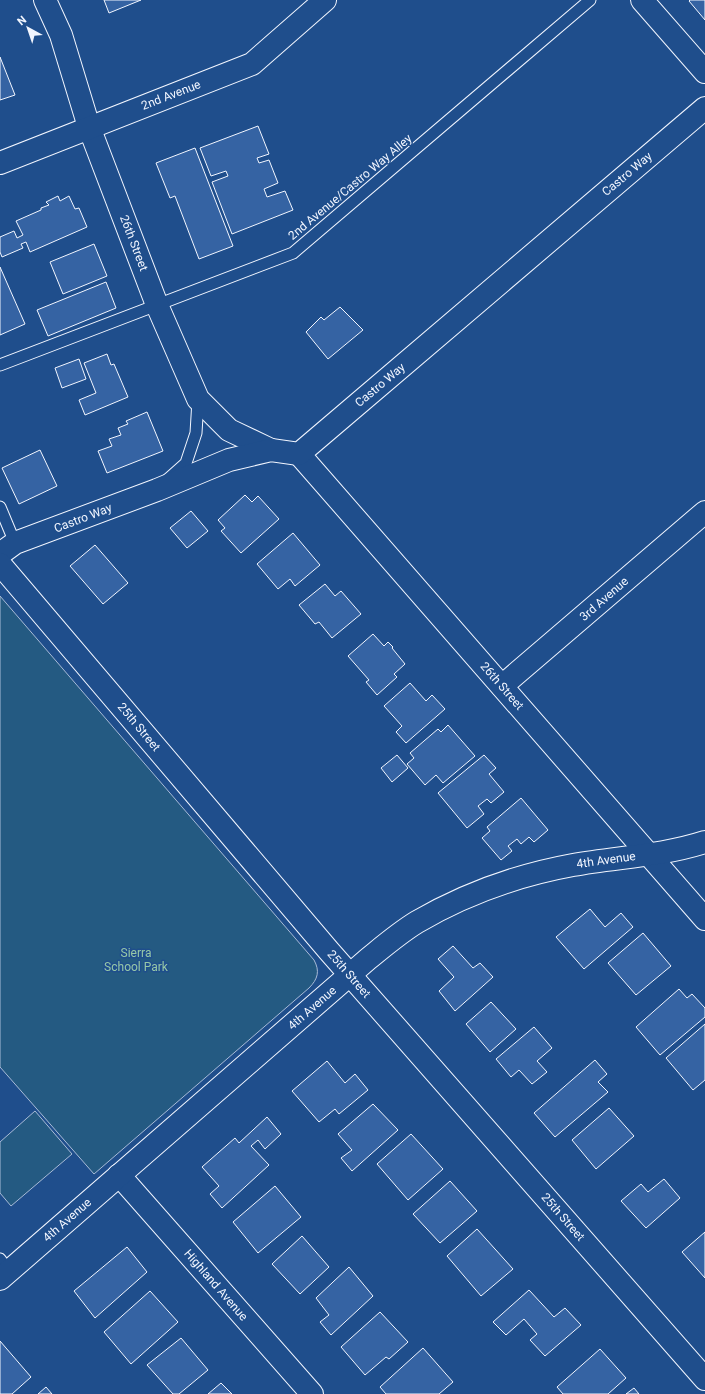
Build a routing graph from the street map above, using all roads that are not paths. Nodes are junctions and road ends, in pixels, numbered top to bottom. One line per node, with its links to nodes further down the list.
1 (45, 0): 7 (street, 26th Street)
2 (325, 0): 7 (street, 2nd Avenue)
3 (590, 0): 9 (lane, 2nd Avenue/Castro Way Alley)
4 (642, 0): 5 (street)
5 (705, 72)
6 (705, 108): 13 (street, Castro Way)
7 (89, 127): 8 (street, 2nd Avenue); 9 (street, 26th Street)
8 (0, 163)
9 (157, 305): 10 (lane, 2nd Avenue/Castro Way Alley); 11 (street, 26th Street)
10 (0, 364)
11 (198, 399): 12 (street, 26th Street); 14 (lane)
12 (271, 450): 13 (street, Castro Way); 14 (street, Castro Way)
13 (299, 454): 19 (street, 26th Street)
14 (157, 490): 17 (street, Castro Way)
15 (0, 507): 17 (lane)
16 (705, 512): 19 (street, 3rd Avenue)
17 (8, 549)
18 (0, 564): 23 (street, 25th Street)
19 (502, 686): 21 (street, 26th Street)
20 (705, 842): 21 (street, 4th Avenue)
21 (649, 854): 22 (street, 26th Street); 23 (street, 4th Avenue)
22 (705, 919)
23 (350, 974): 24 (street, 4th Avenue); 26 (street, 25th Street)
24 (120, 1175): 25 (street, 4th Avenue); 27 (street, Highland Avenue)
25 (3, 1269)
26 (705, 1379)
27 (312, 1394)

